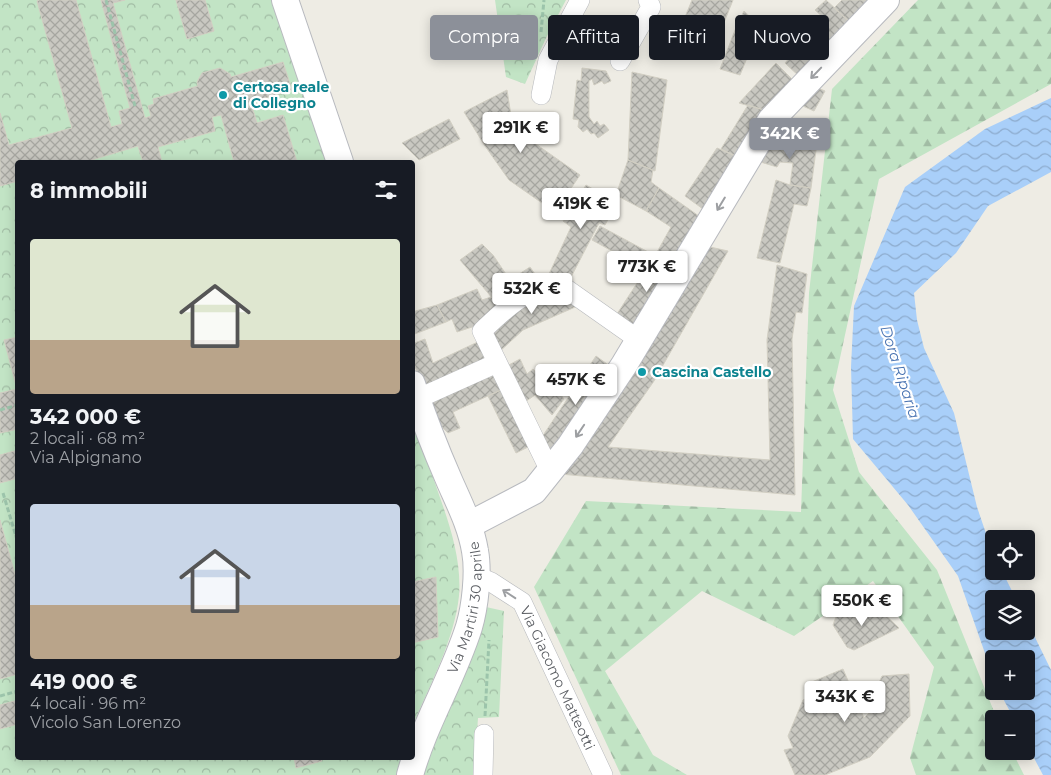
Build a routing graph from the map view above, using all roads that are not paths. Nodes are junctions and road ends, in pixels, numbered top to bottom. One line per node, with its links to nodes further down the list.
1 (285, 0): 7 (street)
2 (580, 0): 6 (street)
3 (886, 0): 8 (street, one-way to 8)
4 (654, 2): 5 (street)
5 (620, 62)
6 (541, 95)
7 (339, 160)
8 (639, 340): 9 (street); 11 (street, one-way to 11)
9 (497, 363): 10 (street); 11 (street)
10 (415, 392): 12 (street, Via Martiri 30 aprile)
11 (550, 471): 12 (street)
12 (468, 525): 13 (street, Via Martiri 30 aprile)
13 (477, 576): 15 (street, Via Martiri 30 aprile); 19 (street, Via Giacomo Matteotti, one-way to 13)
14 (484, 734): 18 (street)
15 (415, 757)
16 (414, 760): 17 (street, Via Martiri 30 aprile)
17 (410, 775)
18 (483, 775)
19 (603, 775)

